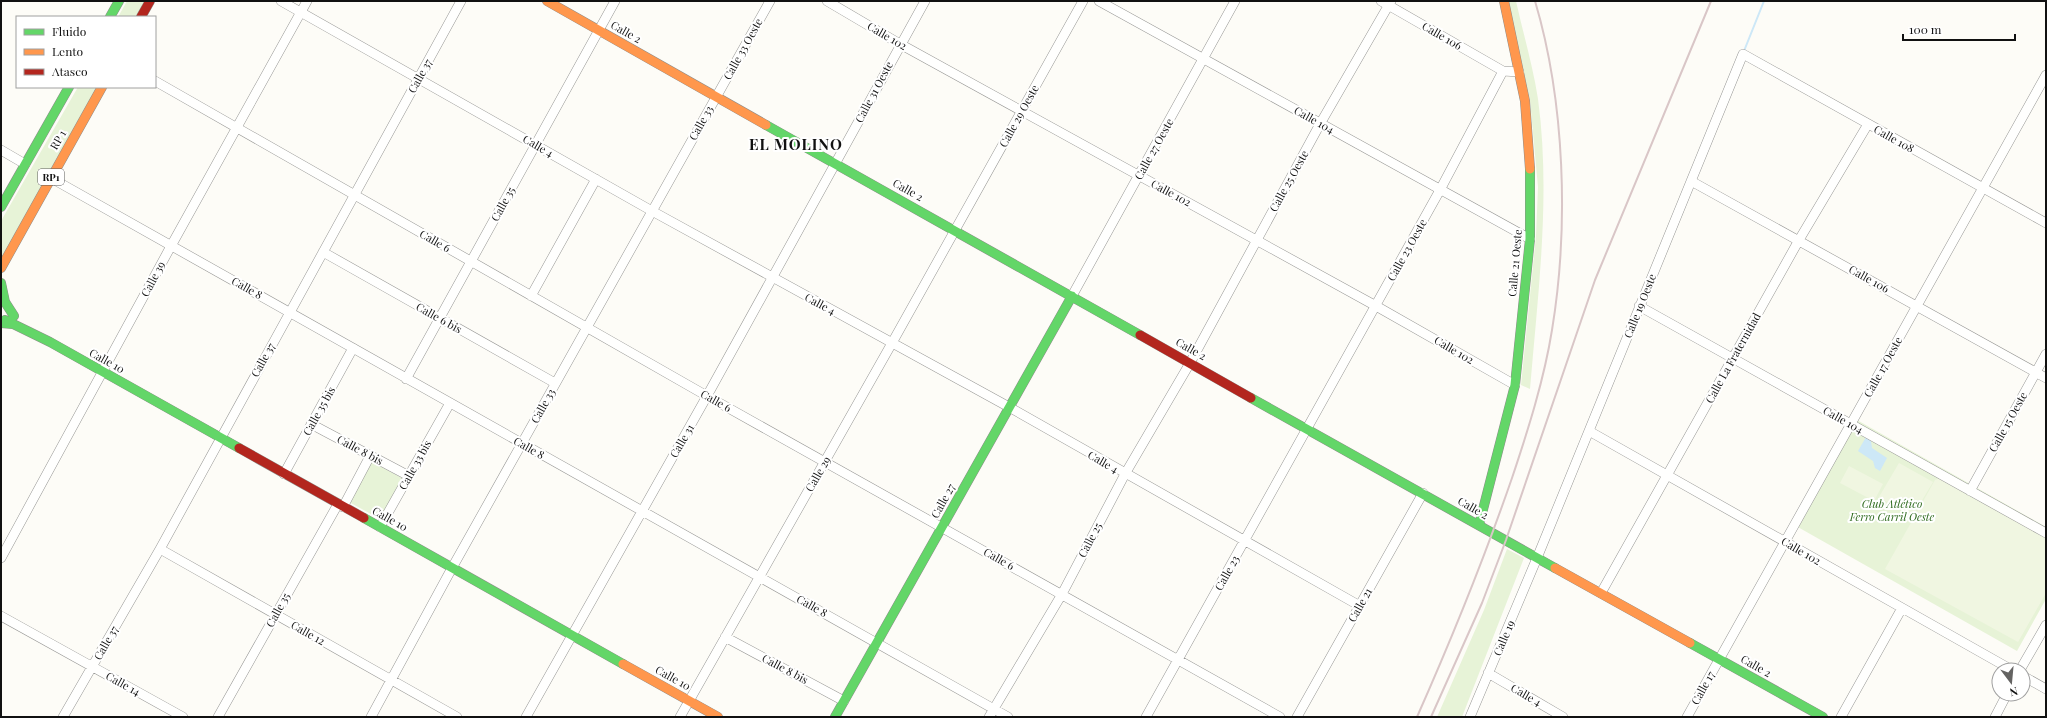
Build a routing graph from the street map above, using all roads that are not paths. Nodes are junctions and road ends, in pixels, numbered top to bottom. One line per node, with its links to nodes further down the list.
1 (120, 1): 17 (street)
2 (150, 1): 18 (street)
3 (281, 1): 16 (street, Calle 4)
4 (307, 1): 16 (street, Calle 39)
5 (461, 1): 26 (street, Calle 37)
6 (547, 1): 19 (street, Calle 2)
7 (615, 1): 19 (street, Calle 35)
8 (770, 1): 30 (street, Calle 33 Oeste)
9 (827, 1): 20 (street, Calle 102)
10 (925, 1): 20 (street, Calle 31 Oeste)
11 (1083, 1): 31 (street, Calle 29 Oeste)
12 (1100, 1): 22 (street, Calle 104)
13 (1236, 1): 22 (street, Calle 27 Oeste)
14 (1504, 1): 24 (street, Calle 21 Oeste)
15 (1387, 2): 23 (street, Calle 106); 32 (street, Calle 25 Oeste)
16 (300, 12): 26 (street, Calle 4); 34 (street, Calle 39)
17 (111, 16)
18 (142, 16)
19 (599, 30): 30 (street, Calle 2); 35 (street, Calle 35)
20 (900, 44): 31 (street, Calle 102); 37 (street, Calle 31 Oeste)
21 (1743, 54): 33 (street, Calle 108); 42 (street, Calle 19 Oeste)
22 (1205, 58): 32 (street, Calle 104); 39 (street, Calle 27 Oeste)
23 (1503, 71): 24 (street); 44 (street, Calle 23 Oeste)
24 (1519, 72): 51 (street, Calle 21 Oeste)
25 (2046, 75): 43 (street, Calle 17 Oeste)
26 (419, 80): 35 (street, Calle 4); 45 (street, Calle 37)
27 (156, 82): 34 (street, Calle 6)
28 (69, 88): 38 (street, RP 1 / RP1)
29 (101, 88): 40 (street, RP 1 / RP1)
30 (716, 96): 37 (street, Calle 2); 47 (street, Calle 33)
31 (1022, 111): 39 (street, Calle 102); 49 (street, Calle 29 Oeste)
32 (1320, 124): 44 (street, Calle 104); 50 (street, Calle 25 Oeste)
33 (1868, 124): 43 (street, Calle 108); 52 (street, Calle La Fraternidad)
34 (236, 128): 45 (street, Calle 6); 53 (street, Calle 39)
35 (535, 144): 41 (street, Calle 4); 55 (street, Calle 35)
36 (1, 150): 38 (street)
37 (836, 163): 49 (street, Calle 2); 58 (street, Calle 31)
38 (25, 164): 46 (street, RP 1 / RP1)
39 (1138, 176): 50 (street, Calle 102); 61 (street, Calle 27 Oeste)
40 (51, 178): 53 (street, Calle 8); 56 (street, RP 1 / RP1)
41 (596, 179): 47 (street, Calle 4); 60 (street)
42 (1691, 181): 52 (street, Calle 106); 63 (street, Calle 19 Oeste)
43 (1983, 188): 48 (street, Calle 108); 64 (street, Calle 17 Oeste)
44 (1440, 190): 51 (street, Calle 104); 62 (street, Calle 23 Oeste)
45 (354, 194): 54 (street, Calle 37); 55 (street, Calle 6)
46 (1, 207)
47 (652, 211): 58 (street, Calle 4); 71 (street, Calle 33)
48 (2045, 219)
49 (954, 230): 61 (street, Calle 2); 72 (street, Calle 29)
50 (1256, 239): 62 (street, Calle 102); 76 (street, Calle 25 Oeste)
51 (1530, 239): 82 (street, Calle 21 Oeste)
52 (1799, 240): 64 (street, Calle 106); 75 (street, Calle La Fraternidad)
53 (171, 246): 66 (street, Calle 8); 77 (street, Calle 39)
54 (323, 252): 66 (street, Calle 37); 68 (street, Calle 6 bis)
55 (471, 262): 60 (street, Calle 6); 68 (street, Calle 35)
56 (1, 267): 57 (street)
57 (1, 278)
58 (773, 279): 72 (street, Calle 4); 83 (street, Calle 31)
59 (1, 283): 69 (street)
60 (531, 296): 71 (street, Calle 6)
61 (1072, 296): 76 (street, Calle 2); 85 (street, Calle 27)
62 (1376, 306): 82 (street, Calle 102); 88 (street, Calle 23 Oeste)
63 (1639, 306): 75 (street, Calle 104); 89 (street, Calle 19 Oeste)
64 (1917, 306): 78 (street, Calle 106); 87 (street, Calle 17 Oeste)
65 (1, 309): 69 (street, Calle 10)
66 (289, 312): 73 (street, Calle 8); 90 (street, Calle 37)
67 (1, 318): 69 (street, Calle 10)
68 (440, 318): 79 (street, Calle 35); 81 (street, Calle 6 bis)
69 (14, 320): 70 (street); 77 (street, Calle 10)
70 (1, 323)
71 (588, 328): 81 (street, Calle 33); 83 (street, Calle 6)
72 (892, 344): 85 (street, Calle 4); 93 (street, Calle 29)
73 (353, 348): 79 (street, Calle 8); 86 (street, Calle 35 bis)
74 (2046, 354): 78 (street, Calle 15 Oeste)
75 (1732, 358): 87 (street, Calle 104); 96 (street, Calle La Fraternidad)
76 (1190, 363): 88 (street, Calle 2); 95 (street, Calle 25)
77 (103, 372): 90 (street, Calle 10); 109 (street, Calle 39)
78 (2036, 372): 80 (street, Calle 106); 98 (street, Calle 15 Oeste)
79 (406, 378): 84 (street, Calle 8)
80 (2046, 378)
81 (555, 383): 91 (street, Calle 33)
82 (1515, 385): 102 (street, Calle 21 Oeste)
83 (707, 396): 93 (street, Calle 6); 101 (street, Calle 31)
84 (450, 403): 91 (street, Calle 8); 97 (street, Calle 33 bis)
85 (1009, 407): 95 (street, Calle 4); 104 (street, Calle 27)
86 (311, 424): 92 (street, Calle 8 bis); 94 (street, Calle 35 bis)
87 (1851, 424): 98 (street, Calle 104); 107 (street, Calle 17 Oeste)
88 (1308, 429): 99 (street, Calle 2); 106 (street, Calle 23)
89 (1589, 431): 96 (street, Calle 102); 110 (street, Calle 19 Oeste)
90 (221, 438): 94 (street, Calle 10); 108 (street, Calle 37)
91 (522, 444): 101 (street, Calle 8); 111 (street, Calle 33)
92 (370, 456): 97 (street, Calle 8 bis); 100 (street, Calle 35)
93 (825, 462): 104 (street, Calle 6); 112 (street, Calle 29)
94 (284, 474): 100 (street, Calle 10)
95 (1124, 474): 106 (street, Calle 4); 114 (street, Calle 25)
96 (1667, 475): 107 (street, Calle 102); 113 (street, Calle La Fraternidad)
97 (409, 476): 103 (street, Calle 33 bis)
98 (1970, 491): 105 (street, Calle 104)
99 (1423, 493): 102 (street, Calle 2); 115 (street, Calle 21)
100 (340, 505): 103 (street, Calle 10); 117 (street, Calle 35)
101 (641, 511): 112 (street, Calle 8); 120 (street, Calle 31)
102 (1479, 525): 110 (street, Calle 2)
103 (380, 528): 111 (street, Calle 10)
104 (942, 528): 114 (street, Calle 6); 122 (street, Calle 27)
105 (2046, 533)
106 (1246, 540): 115 (street, Calle 4); 123 (street, Calle 23)
107 (1785, 542): 116 (street, Calle 102); 124 (street, Calle 17 Oeste)
108 (160, 549): 117 (street, Calle 12); 127 (street, Calle 37)
109 (1, 558)
110 (1537, 558): 113 (street, Calle 2); 128 (street, Calle 19)
111 (452, 568): 120 (street, Calle 10); 129 (street, Calle 33)
112 (759, 577): 121 (street, Calle 29); 122 (street, Calle 8)
113 (1600, 593): 124 (street, Calle 2)
114 (1062, 594): 123 (street, Calle 6); 135 (street, Calle 25)
115 (1360, 606): 148 (street, Calle 21)
116 (1902, 608): 125 (street, Calle 102); 153 (street)
117 (276, 615): 129 (street, Calle 12); 138 (street, Calle 35)
118 (1, 616): 127 (street, Calle 14)
119 (2046, 625): 126 (street)
120 (572, 635): 132 (street, Calle 10); 141 (street, Calle 31)
121 (725, 637): 132 (street, Calle 29); 133 (street, Calle 8 bis)
122 (877, 643): 133 (street, Calle 27); 135 (street, Calle 8)
123 (1179, 659): 146 (street, Calle 23); 147 (street, Calle 6)
124 (1719, 659): 151 (street, Calle 17); 152 (street, Calle 2)
125 (1998, 662)
126 (2025, 662)
127 (92, 667): 136 (street, Calle 37); 137 (street, Calle 14)
128 (1488, 673): 149 (street, Calle 19); 150 (street, Calle 4)
129 (392, 680): 139 (street, Calle 33); 140 (street, Calle 12)
130 (2031, 681): 131 (street)
131 (2046, 689)
132 (689, 700): 142 (street, Calle 29); 143 (street, Calle 10)
133 (844, 701): 144 (street, Calle 27)
134 (2003, 702): 154 (street)
135 (992, 713): 145 (street, Calle 8)
136 (63, 717)
137 (183, 717)
138 (218, 717)
139 (371, 717)
140 (457, 717)
141 (526, 717)
142 (680, 717)
143 (718, 717)
144 (835, 717)
145 (1008, 717)
146 (1146, 717)
147 (1280, 717)
148 (1297, 717)
149 (1470, 717)
150 (1563, 717)
151 (1687, 717)
152 (1823, 717)
153 (1842, 717)
154 (1995, 717)

